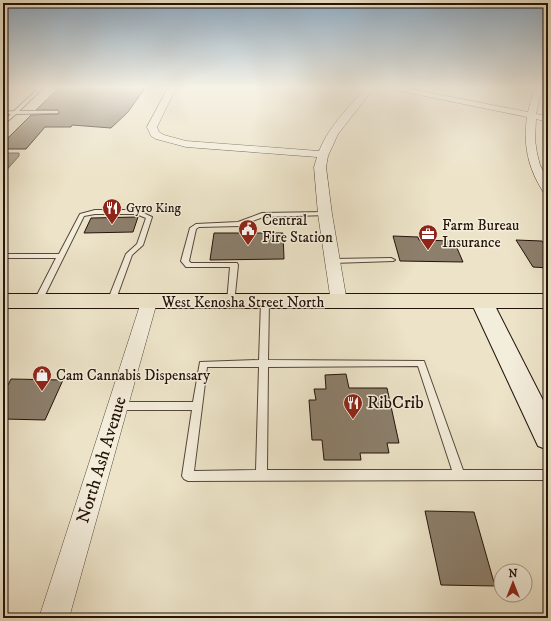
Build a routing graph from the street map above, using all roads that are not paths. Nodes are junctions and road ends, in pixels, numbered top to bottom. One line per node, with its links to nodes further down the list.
1 (532, 116): 7 (street)
2 (157, 117): 6 (street)
3 (346, 117): 6 (street)
4 (537, 117): 5 (street)
5 (548, 119)
6 (322, 154): 8 (street)
7 (548, 190)
8 (325, 214): 12 (street); 17 (lane)
9 (3, 256): 10 (lane)
10 (61, 256): 14 (lane); 15 (lane)
11 (391, 260): 12 (lane)
12 (333, 261): 19 (street)
13 (3, 301): 14 (main road, West Kenosha Street North)
14 (38, 301): 15 (main road, West Kenosha Street North)
15 (111, 302): 16 (main road, West Kenosha Street North)
16 (149, 302): 17 (main road, West Kenosha Street North); 23 (street, North Ash Avenue)
17 (231, 302): 18 (main road, West Kenosha Street North)
18 (265, 302): 19 (main road, West Kenosha Street North); 22 (lane)
19 (339, 302): 20 (main road, West Kenosha Street North)
20 (482, 302): 21 (main road, West Kenosha Street North); 25 (main road)
21 (548, 302)
22 (263, 364): 24 (lane); 26 (lane); 27 (lane)
23 (118, 406): 24 (lane); 29 (street, North Ash Avenue)
24 (197, 406): 27 (lane)
25 (548, 438)
26 (459, 474): 27 (lane); 28 (lane)
27 (261, 475)
28 (548, 475)
29 (54, 618)

